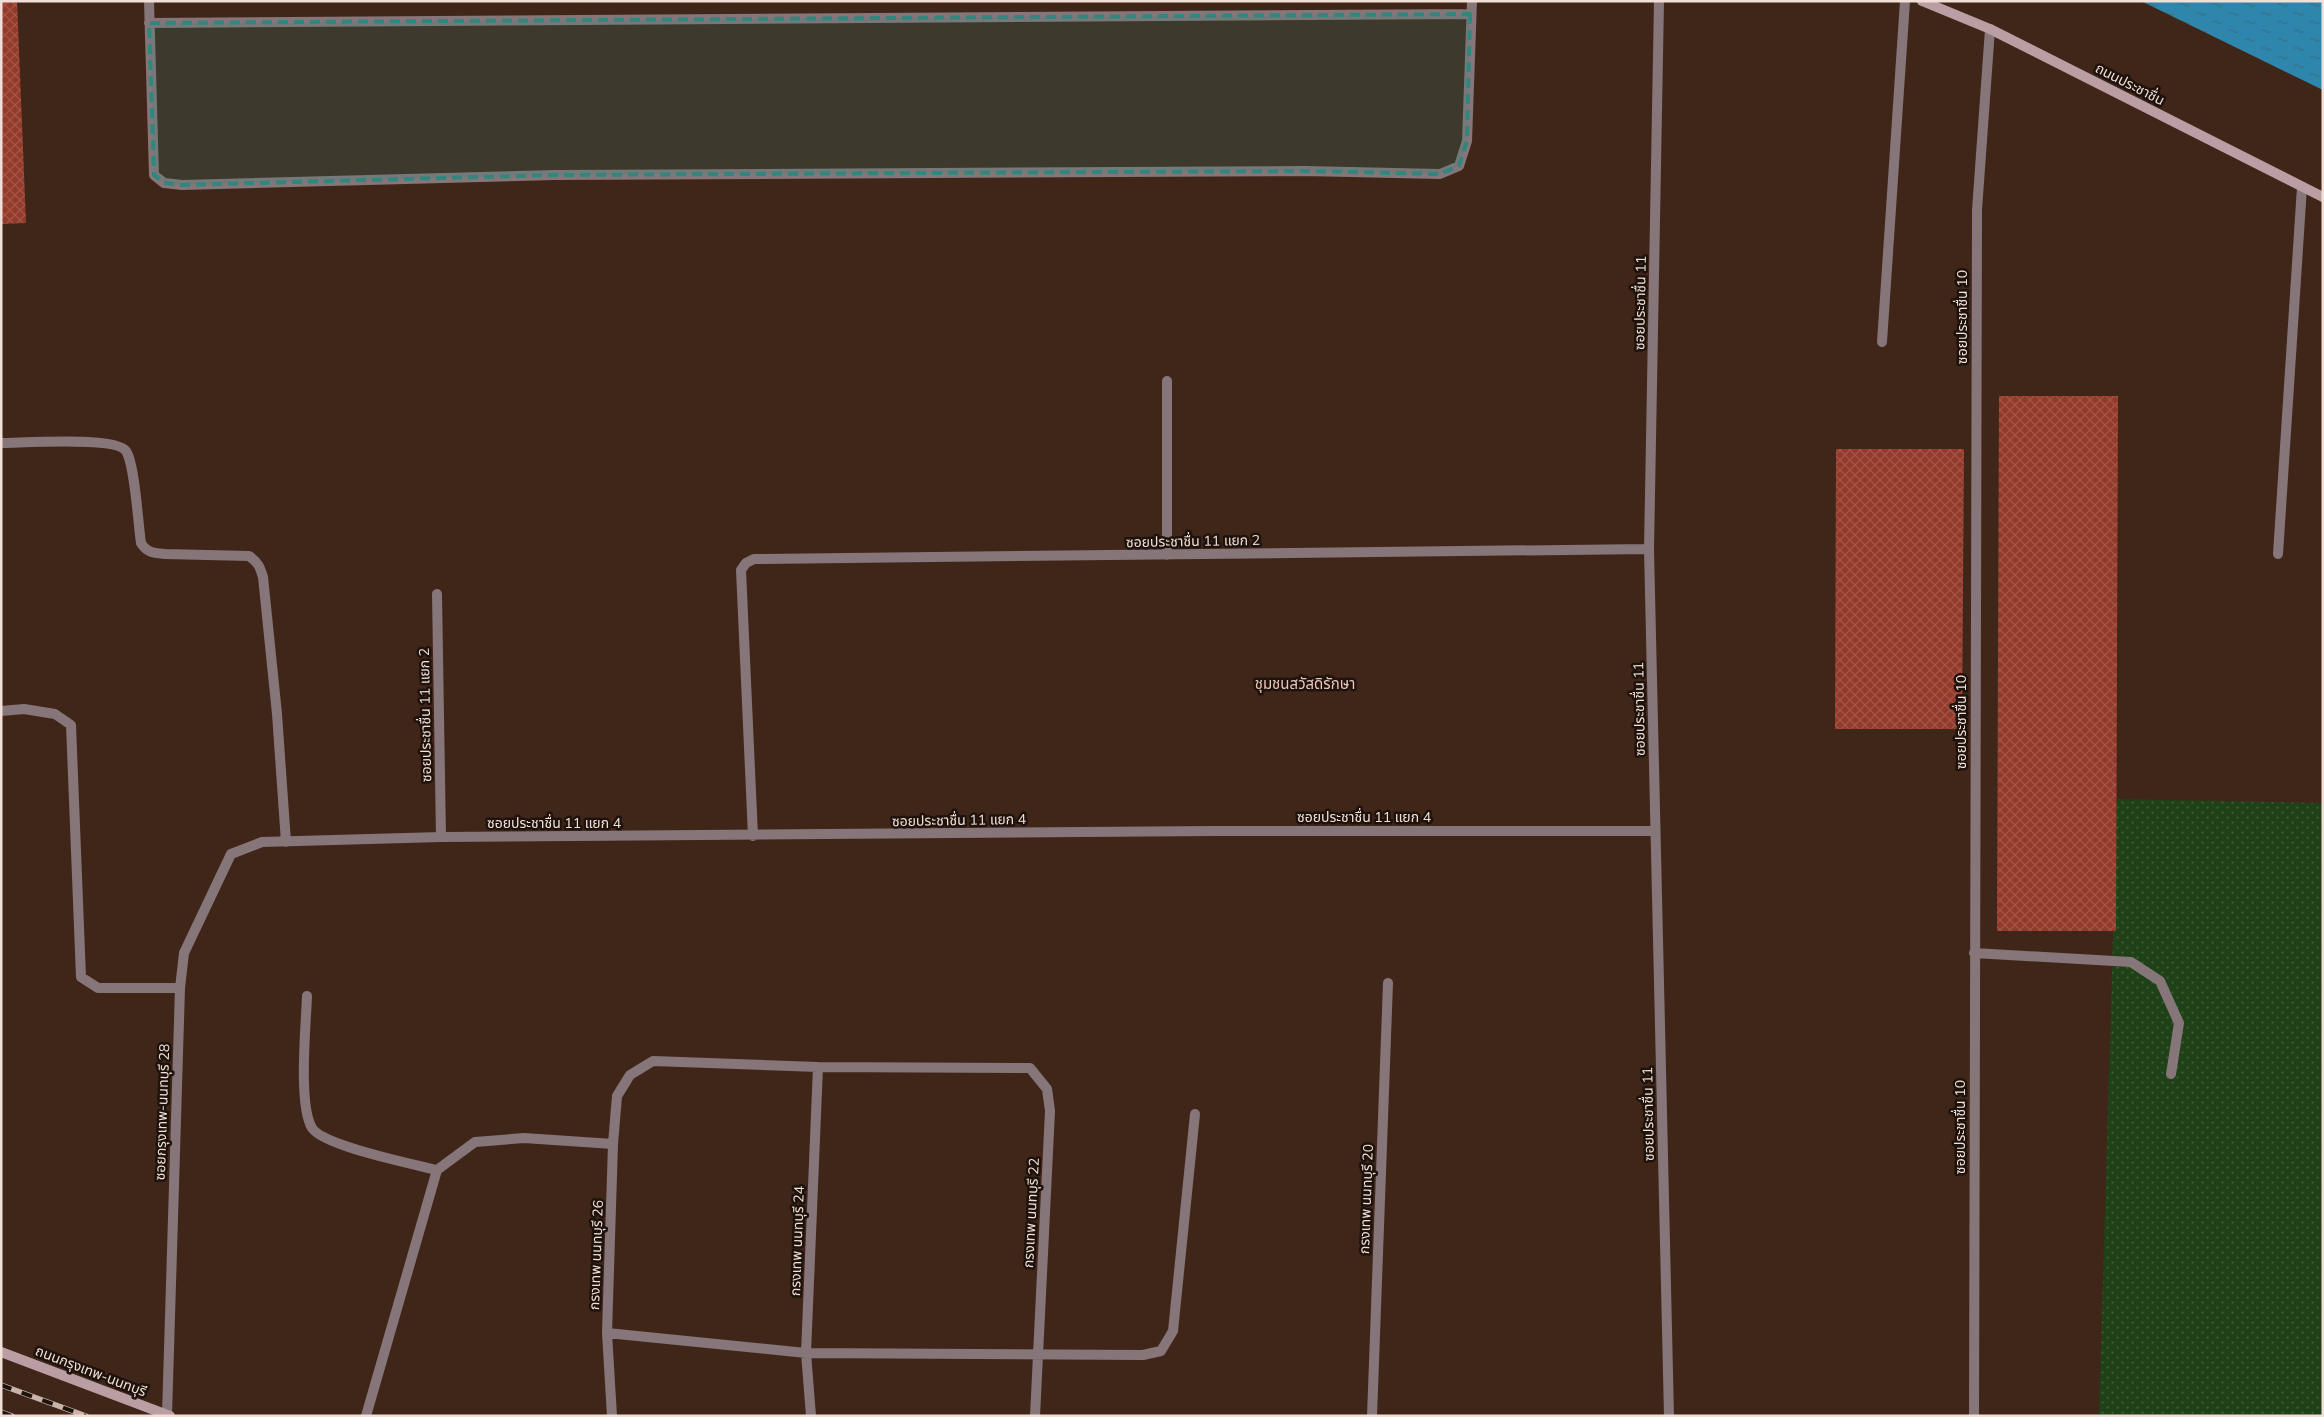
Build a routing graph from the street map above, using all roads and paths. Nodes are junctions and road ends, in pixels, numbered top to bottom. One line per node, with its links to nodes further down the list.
1 (149, 1): 7 (street)
2 (1472, 1): 6 (street)
3 (1659, 1): 14 (street, ซอยประชาชื่น 11)
4 (1906, 1): 11 (street)
5 (1922, 1): 8 (main road, ถนนประชาชื่น)
6 (1470, 14): 7 (street); 7 (street)
7 (149, 23)
8 (1990, 29): 9 (main road, ถนนประชาชื่น); 24 (street, ซอยประชาชื่น 10)
9 (2302, 187): 10 (main road, ถนนประชาชื่น); 15 (street)
10 (2323, 197)
11 (1882, 342)
12 (1167, 381): 16 (street)
13 (1, 443): 23 (street)
14 (1649, 549): 16 (street, ซอยประชาชื่น 11 แยก 2); 19 (street, ซอยประชาชื่น 11)
15 (2278, 554)
16 (1167, 555): 20 (street, ซอยประชาชื่น 11 แยก 2)
17 (437, 594): 21 (street, ซอยประชาชื่น 11 แยก 2)
18 (1, 711): 26 (street)
19 (1655, 831): 20 (street, ซอยประชาชื่น 11 แยก 4); 43 (street, ซอยประชาชื่น 11)
20 (753, 836): 21 (street, ซอยประชาชื่น 11 แยก 4)
21 (440, 837): 23 (street, ซอยประชาชื่น 11 แยก 4)
22 (262, 842): 23 (street, ซอยประชาชื่น 11 แยก 4); 26 (street, ซอยกรุงเทพ-นนทบุรี 28)
23 (286, 842)
24 (1974, 953): 29 (street); 44 (street, ซอยประชาชื่น 10)
25 (1388, 983): 42 (street, กรงเทพ นนทบุรี 20)
26 (180, 988): 37 (street, ซอยกรุงเทพ-นนทบุรี 28)
27 (307, 996): 32 (street)
28 (818, 1067): 31 (street, กรงเทพ นนทบุรี 26); 35 (street, กรงเทพ นนทบุรี 24); 36 (street, กรงเทพ นนทบุรี 22)
29 (2171, 1074)
30 (1194, 1114): 36 (street)
31 (613, 1144): 32 (street); 33 (street, กรงเทพ นนทบุรี 26)
32 (437, 1170): 38 (street)
33 (607, 1333): 35 (street); 39 (street, กรงเทพ นนทบุรี 26)
34 (1, 1352): 37 (main road, ถนนกรุงเทพ-นนทบุรี)
35 (806, 1353): 36 (street); 40 (street, กรงเทพ นนทบุรี 24)
36 (1038, 1354): 41 (street, กรงเทพ นนทบุรี 22)
37 (169, 1415)
38 (366, 1416)
39 (612, 1416)
40 (811, 1416)
41 (1035, 1416)
42 (1372, 1416)
43 (1668, 1416)
44 (1974, 1416)

